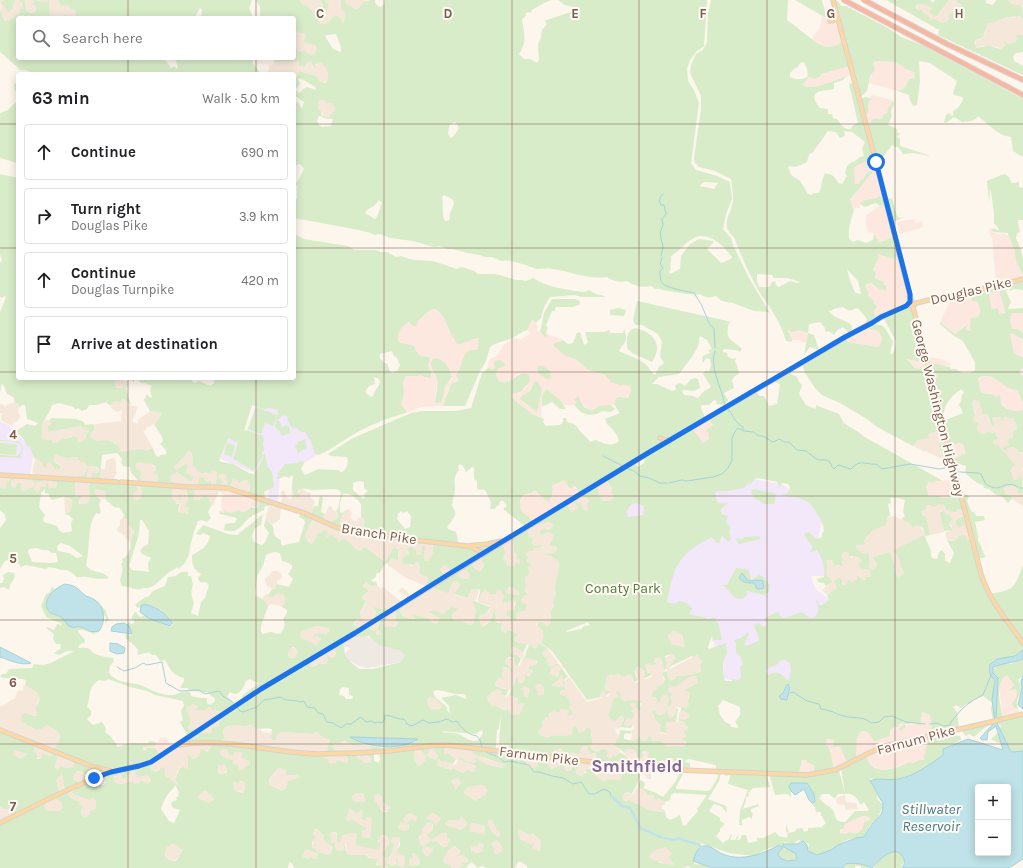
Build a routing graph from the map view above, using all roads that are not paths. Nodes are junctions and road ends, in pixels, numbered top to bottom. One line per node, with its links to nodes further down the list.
1 (833, 0): 4 (main road, George Washington Highway)
2 (844, 0): 7 (highway)
3 (864, 0): 6 (highway)
4 (837, 15): 5 (main road); 9 (main road, George Washington Highway)
5 (830, 21)
6 (1023, 80)
7 (1023, 95)
8 (1023, 279): 10 (main road, Douglas Pike)
9 (910, 294): 10 (main road); 12 (main road, George Washington Highway); 13 (main road)
10 (926, 302): 11 (main road, Douglas Pike)
11 (921, 303): 12 (main road, Douglas Pike); 14 (main road)
12 (912, 305): 13 (main road, Douglas Pike); 14 (main road, George Washington Highway)
13 (902, 308): 14 (main road); 16 (main road, Douglas Pike)
14 (914, 314): 21 (main road, George Washington Highway)
15 (660, 438): 16 (main road)
16 (670, 440): 18 (main road, Douglas Pike)
17 (0, 475): 19 (main road, Branch Pike)
18 (504, 540): 19 (main road, Branch Pike); 20 (main road, Douglas Pike)
19 (467, 546): 20 (main road, Branch Pike)
20 (484, 553): 24 (main road, Douglas Pike)
21 (1022, 642)
22 (1023, 714): 24 (main road, Farnum Pike)
23 (0, 730): 25 (main road)
24 (185, 741): 25 (main road)
25 (114, 771): 26 (main road)
26 (0, 823)

